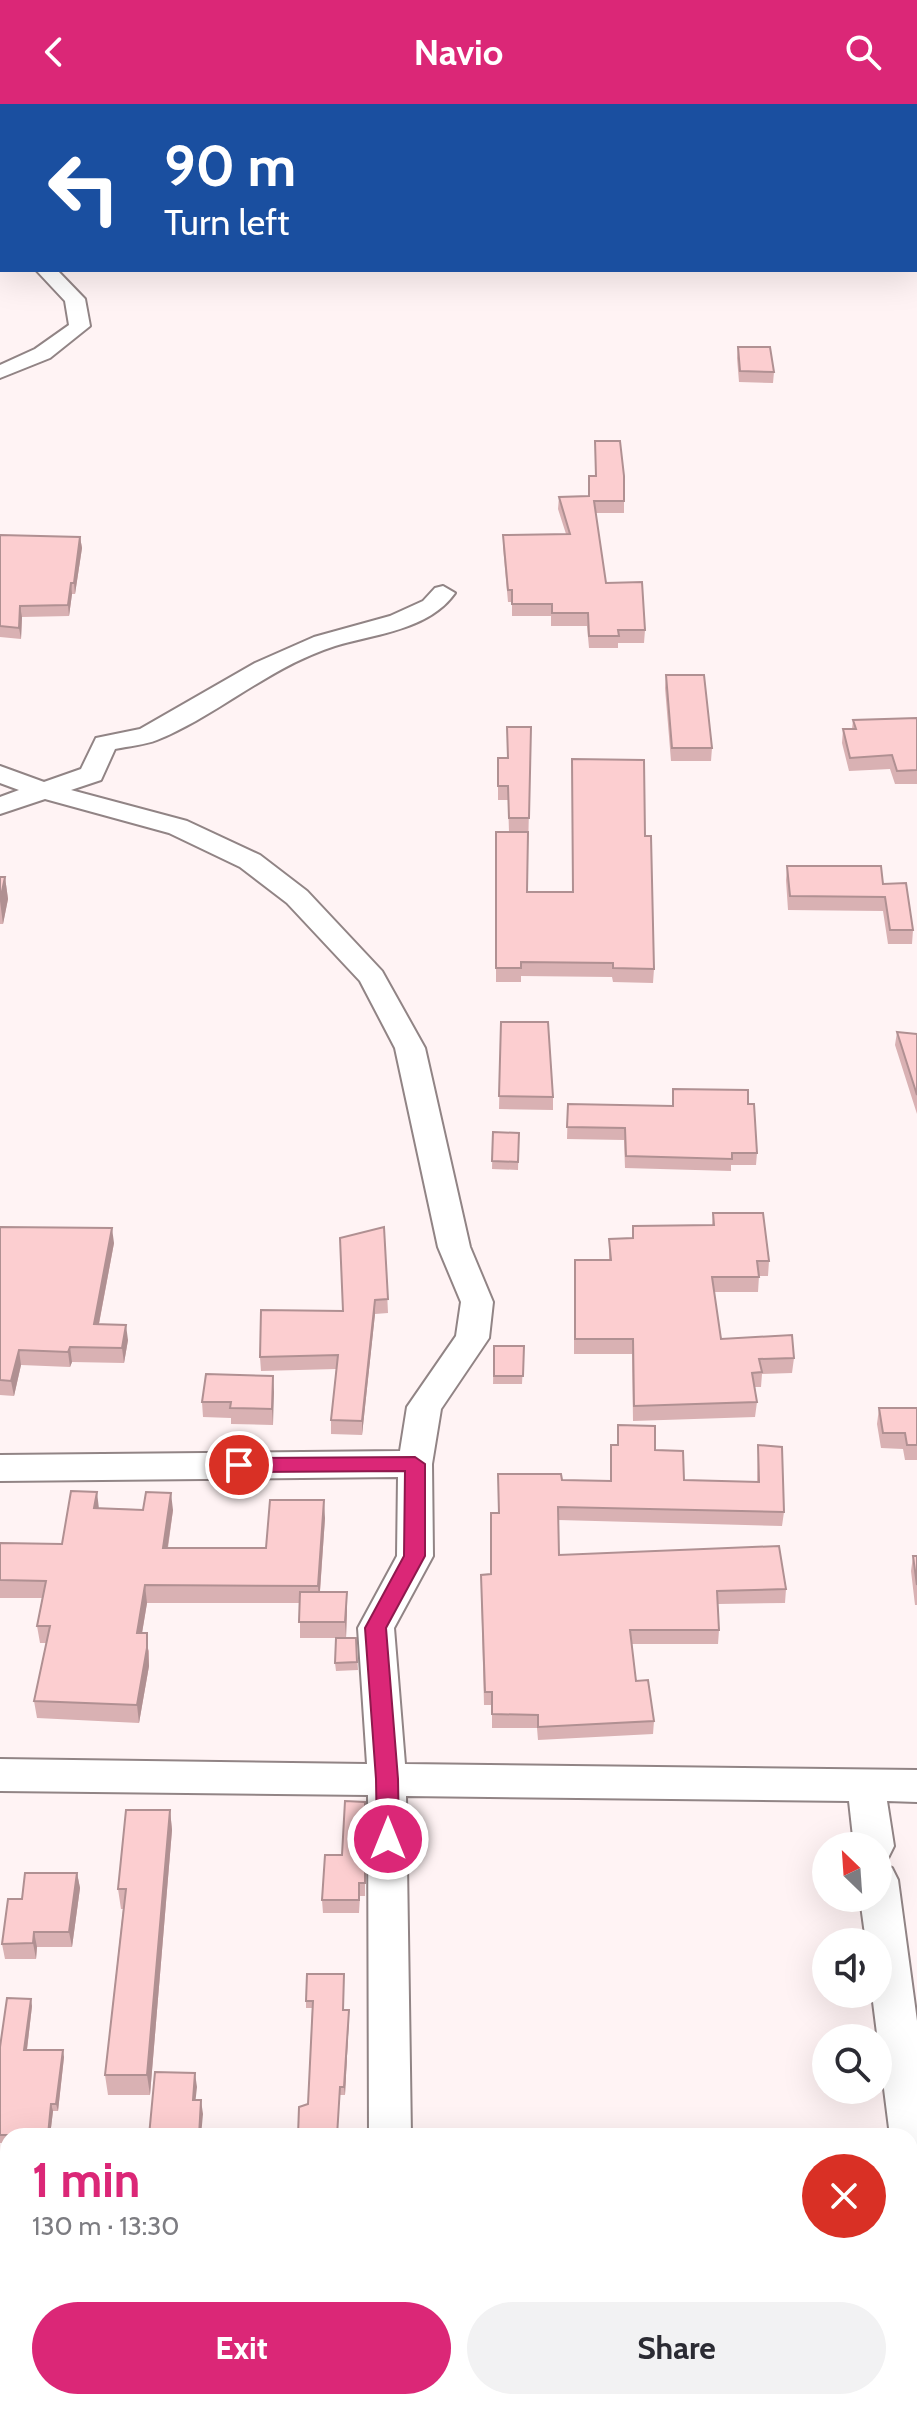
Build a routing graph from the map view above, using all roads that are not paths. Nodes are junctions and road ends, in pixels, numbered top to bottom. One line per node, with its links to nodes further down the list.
1 (48, 272): 2 (street)
2 (0, 372)
3 (443, 593): 5 (street)
4 (0, 774): 5 (street)
5 (42, 790): 6 (street); 7 (street)
6 (0, 806)
7 (415, 1464): 8 (street); 10 (street)
8 (0, 1468)
9 (0, 1775): 10 (street)
10 (387, 1779): 11 (street); 15 (street)
11 (866, 1786): 12 (street); 13 (street)
12 (917, 1786)
13 (872, 1832)
14 (882, 1912): 16 (street)
15 (390, 2128)
16 (910, 2128)

